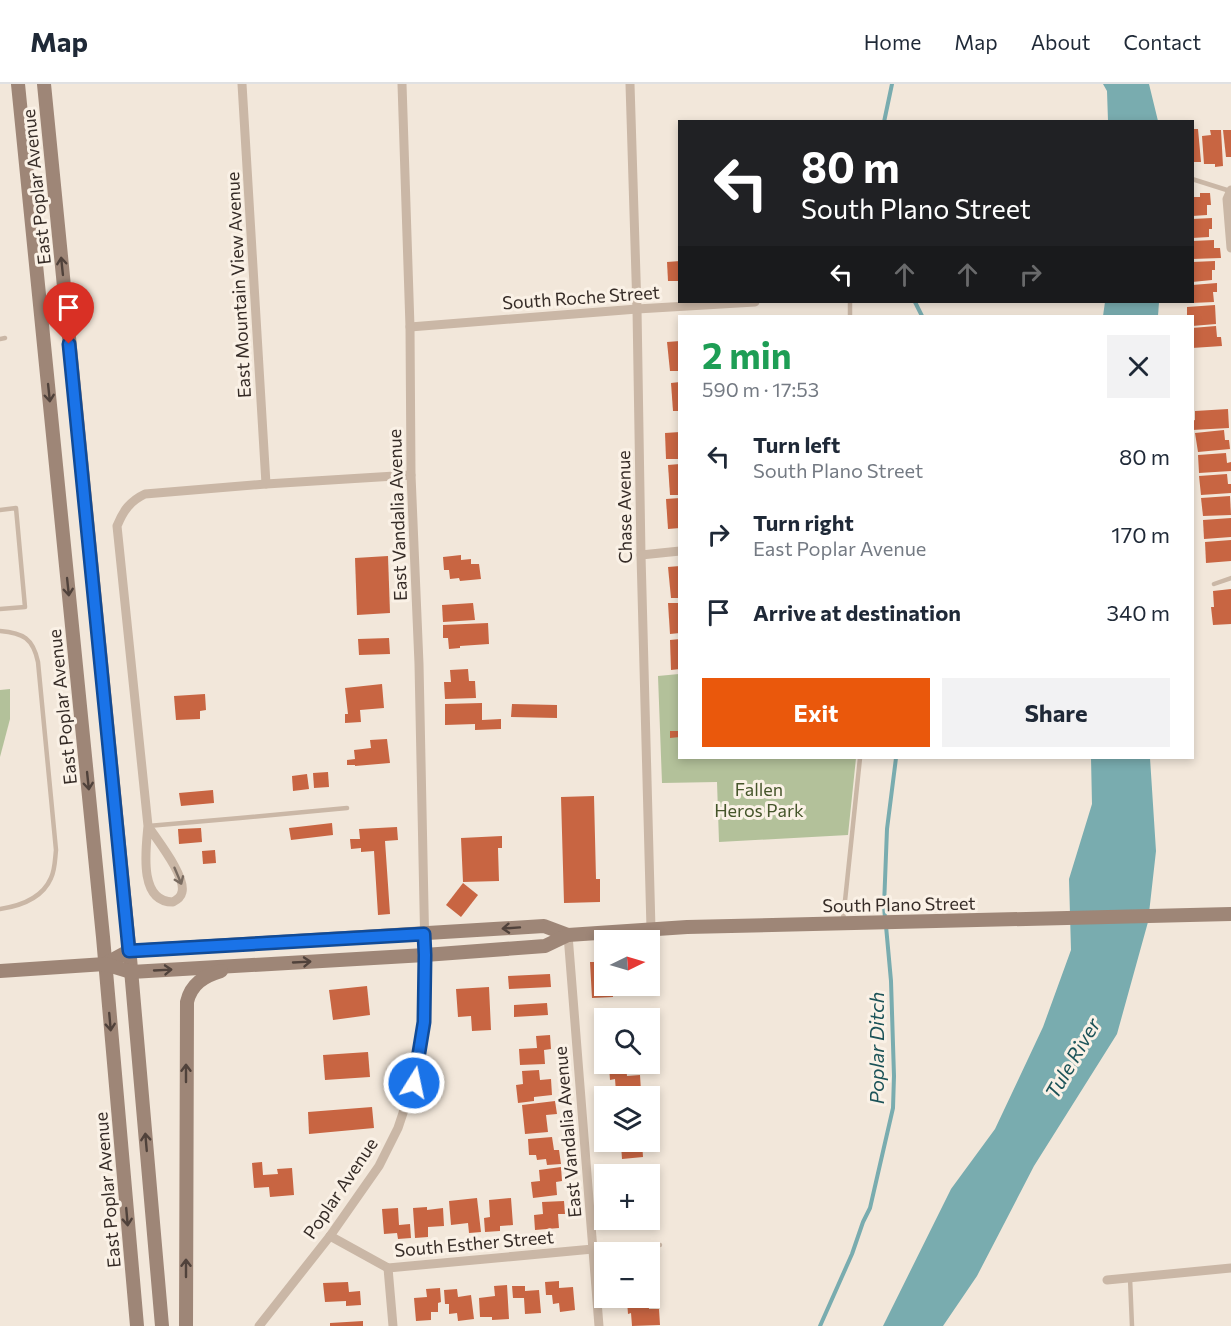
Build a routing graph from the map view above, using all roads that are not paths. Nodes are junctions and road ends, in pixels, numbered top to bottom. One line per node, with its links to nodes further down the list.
1 (18, 84): 31 (main road, East Poplar Avenue, one-way to 31)
2 (44, 84): 30 (main road, East Poplar Avenue, one-way to 2)
3 (242, 84): 13 (street, East Mountain View Avenue)
4 (402, 84): 11 (street, East Vandalia Avenue)
5 (630, 84): 10 (street, Chase Avenue)
6 (1194, 180): 7 (lane)
7 (1230, 193): 8 (street)
8 (1231, 248)
9 (738, 303): 10 (street, South Roche Street)
10 (637, 309): 11 (street, South Roche Street); 16 (street, Chase Avenue)
11 (410, 327): 12 (street, East Vandalia Avenue)
12 (411, 475): 13 (street); 29 (street, East Vandalia Avenue)
13 (266, 484): 23 (street)
14 (0, 510): 19 (lane)
15 (678, 551): 16 (street)
16 (641, 555): 27 (street, Chase Avenue)
17 (1231, 578): 18 (lane)
18 (1214, 584)
19 (0, 609)
20 (0, 631): 24 (lane)
21 (860, 759): 26 (lane)
22 (347, 808): 23 (lane)
23 (148, 826): 23 (street, one-way to 23)
24 (0, 909)
25 (1231, 914): 26 (main road, South Plano Street)
26 (843, 923): 27 (main road, South Plano Street)
27 (651, 929): 28 (main road, South Plano Street)
28 (568, 934): 29 (main road, South Plano Street, one-way to 29); 29 (main road, South Plano Street); 36 (street, East Vandalia Avenue)
29 (425, 945): 30 (main road, South Plano Street); 32 (main road, South Plano Street, one-way to 29); 35 (street, Poplar Avenue)
30 (129, 951): 31 (main road, South Plano Street); 34 (main road, East Poplar Avenue)
31 (105, 964): 33 (main road, South Plano Street); 34 (main road, South Plano Street); 41 (main road, East Poplar Avenue, one-way to 41)
32 (243, 965): 34 (main road, South Plano Street, one-way to 32); 43 (main road, one-way to 32)
33 (0, 970)
34 (131, 972): 42 (main road, East Poplar Avenue, one-way to 34)
35 (330, 1236): 37 (street, South Esther Street); 44 (street, Poplar Avenue)
36 (593, 1251): 37 (street, South Esther Street); 46 (street, East Vandalia Avenue)
37 (388, 1268): 45 (street)
38 (1231, 1268): 39 (street)
39 (1130, 1278): 40 (street); 47 (lane)
40 (1107, 1280)
41 (137, 1326)
42 (162, 1326)
43 (186, 1326)
44 (259, 1326)
45 (393, 1326)
46 (599, 1326)
47 (1132, 1326)

